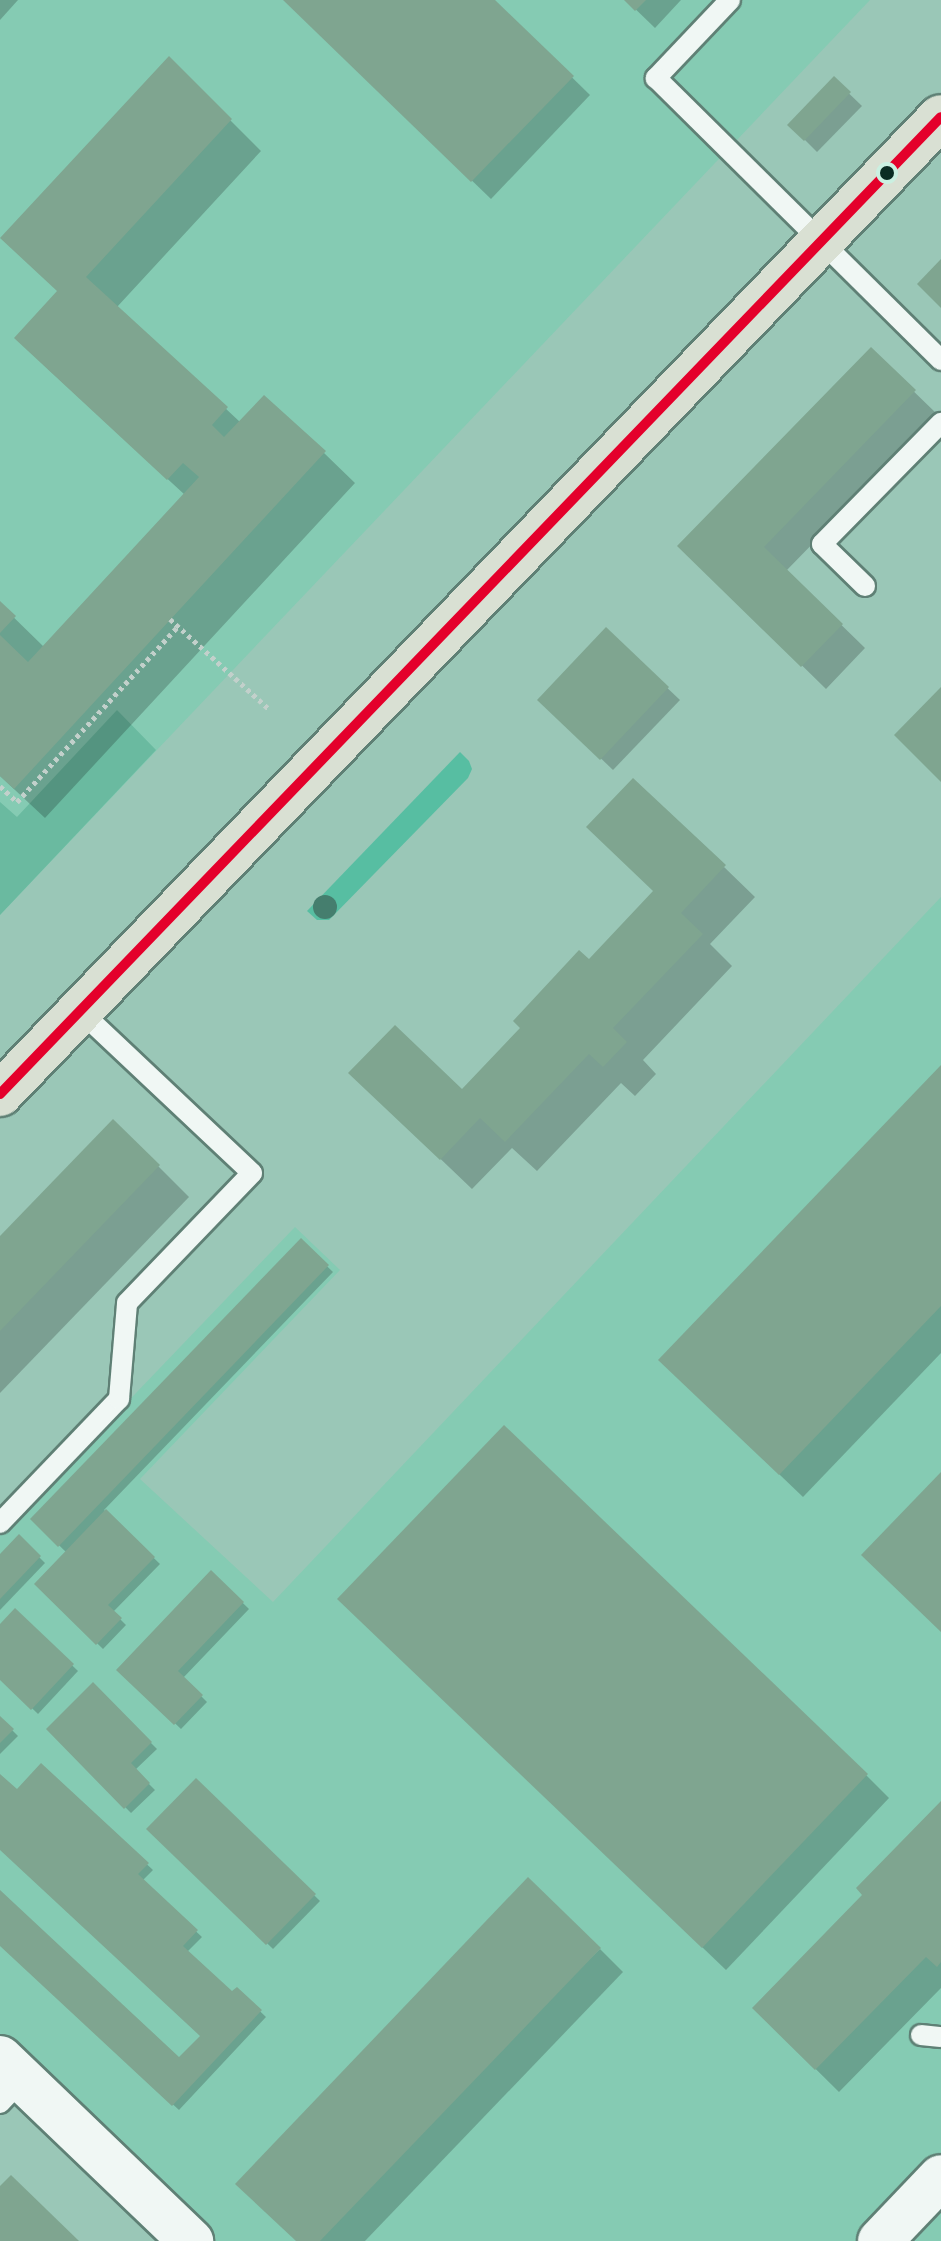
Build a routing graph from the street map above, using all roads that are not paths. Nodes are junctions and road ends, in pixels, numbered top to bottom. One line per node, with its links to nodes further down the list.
1 (730, 0): 3 (lane)
2 (941, 117): 3 (main road)
3 (823, 240): 4 (lane); 7 (main road)
4 (941, 360)
5 (941, 423): 6 (lane)
6 (865, 586)
7 (80, 1011): 8 (main road); 9 (lane)
8 (0, 1094)
9 (0, 1523)
10 (7, 2080): 12 (street)
11 (941, 2177): 13 (street)
12 (191, 2241)
13 (880, 2241)

